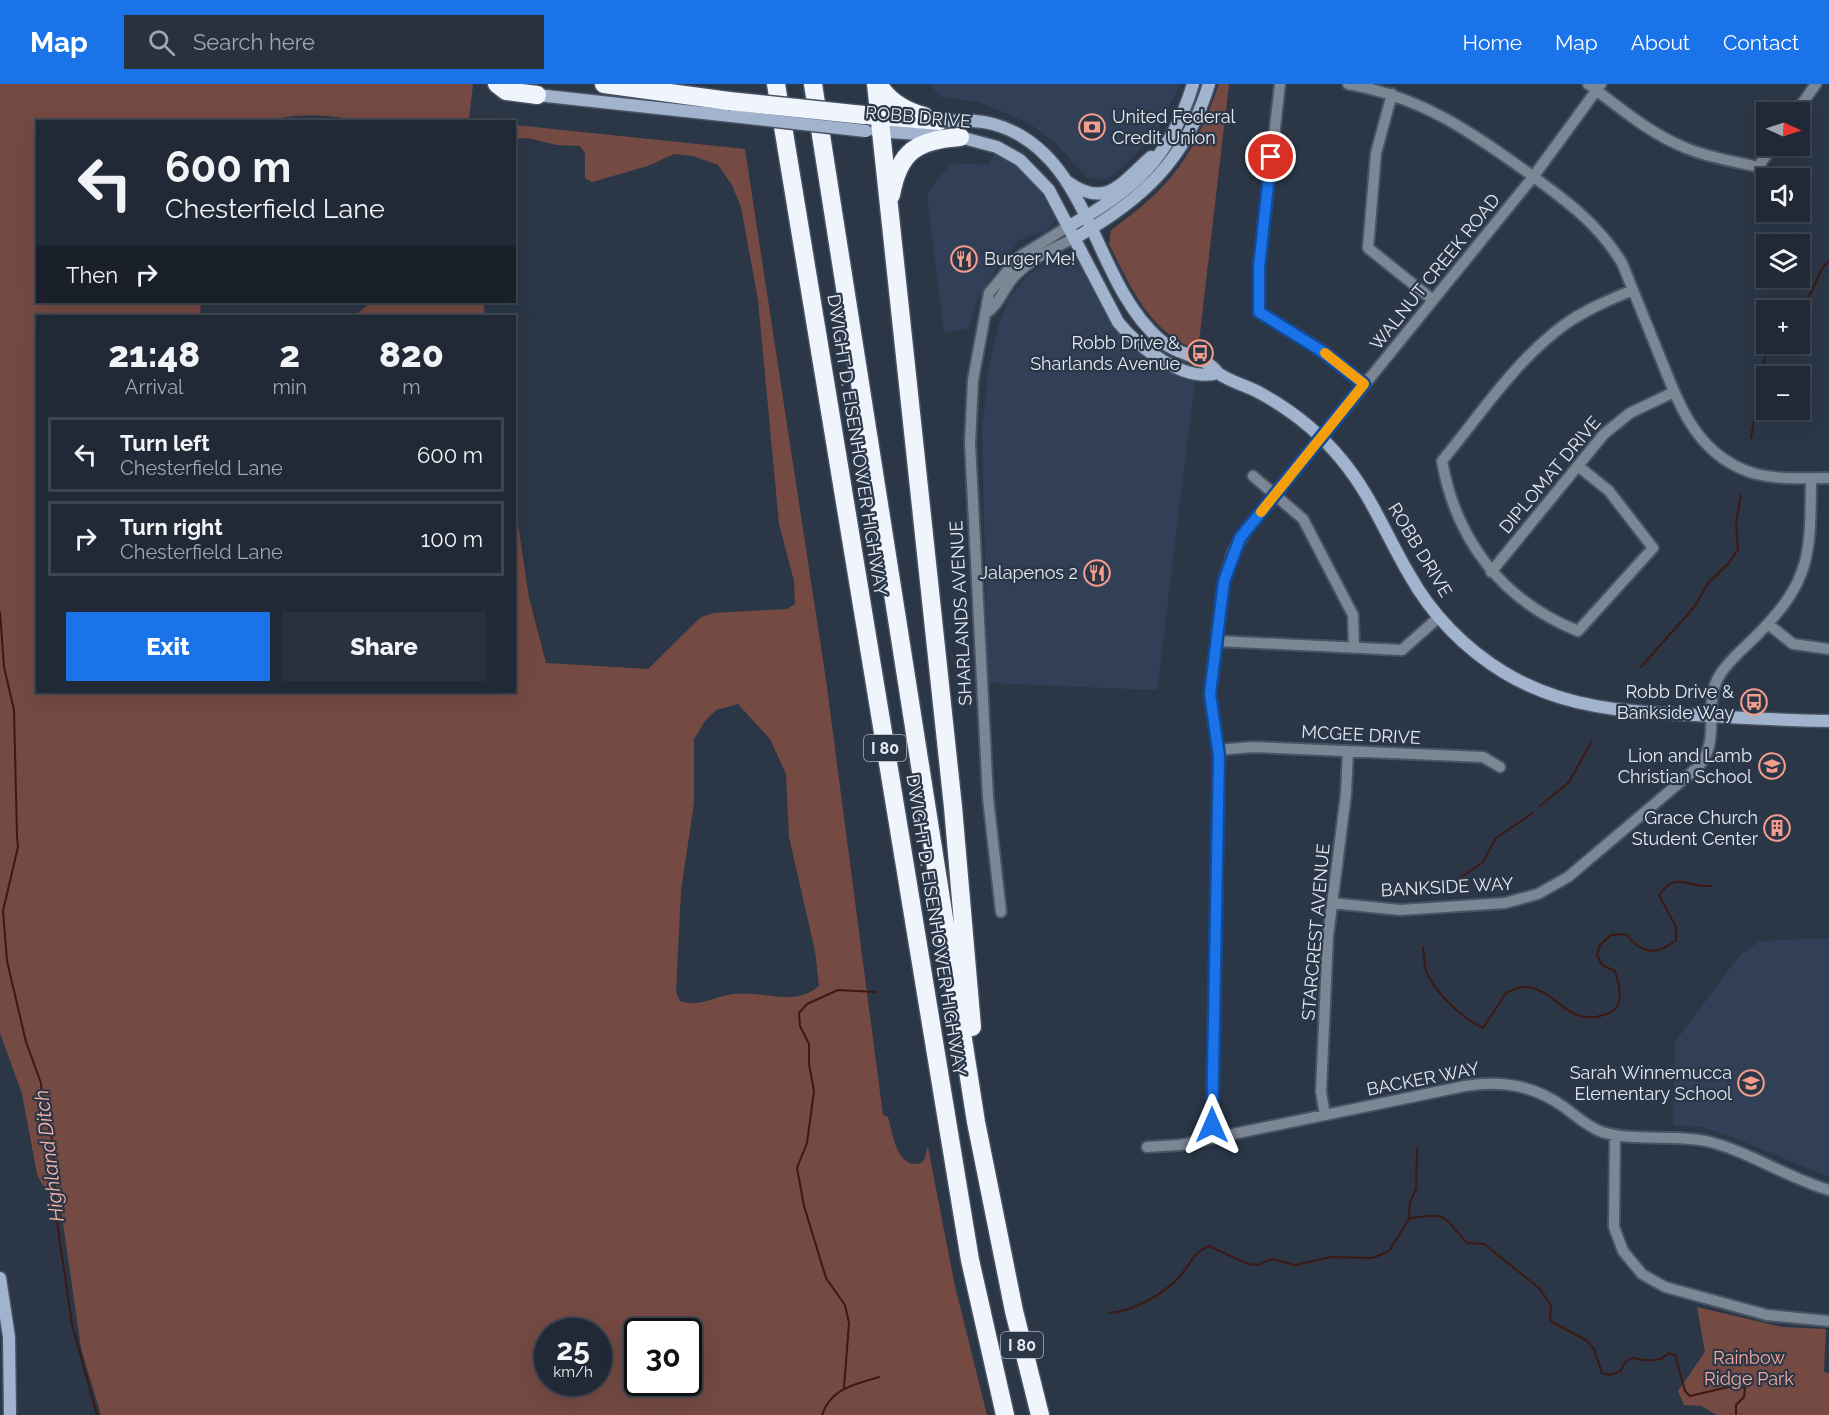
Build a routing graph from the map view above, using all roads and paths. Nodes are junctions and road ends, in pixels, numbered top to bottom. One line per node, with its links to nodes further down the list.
1 (497, 84): 14 (highway)
2 (604, 84): 16 (highway)
3 (767, 84): 22 (highway)
4 (776, 84): 22 (highway, DWIGHT D. EISENHOWER HIGHWAY / I 80)
5 (813, 84): 56 (highway, DWIGHT D. EISENHOWER HIGHWAY / I 80)
6 (877, 84): 17 (highway); 18 (highway)
7 (1193, 84): 20 (main road, SHARLANDS AVENUE)
8 (1209, 84): 28 (main road, SHARLANDS AVENUE)
9 (1280, 84): 34 (street)
10 (1348, 84): 13 (street)
11 (1816, 84): 15 (street)
12 (1595, 86): 21 (street); 23 (street, WALNUT CREEK ROAD)
13 (1392, 94): 23 (street); 31 (street)
14 (537, 95): 16 (main road)
15 (1803, 102)
16 (730, 109): 18 (highway, bridge)
17 (940, 121): 18 (highway); 24 (main road, ROBB DRIVE)
18 (872, 124): 19 (main road, ROBB DRIVE); 26 (highway)
19 (960, 137): 26 (highway); 27 (main road, ROBB DRIVE)
20 (1165, 145): 24 (main road); 25 (main road, SHARLANDS AVENUE)
21 (1766, 156)
22 (790, 166): 64 (highway, DWIGHT D. EISENHOWER HIGHWAY / I 80)
23 (1533, 177): 30 (street); 31 (street, WALNUT CREEK ROAD)
24 (1066, 181): 25 (main road, ROBB DRIVE)
25 (1085, 217): 27 (main road, SHARLANDS AVENUE); 28 (main road, ROBB DRIVE)
26 (890, 224): 56 (highway)
27 (1069, 226): 29 (main road, ROBB DRIVE); 32 (street, SHARLANDS AVENUE)
28 (1090, 229): 29 (main road, SHARLANDS AVENUE); 33 (main road, ROBB DRIVE)
29 (1075, 238): 32 (street, SHARLANDS AVENUE); 33 (main road, ROBB DRIVE)
30 (1633, 290): 35 (street); 42 (street)
31 (1433, 300): 34 (street, WALNUT CREEK ROAD)
32 (986, 313): 54 (street, SHARLANDS AVENUE)
33 (1218, 373): 36 (main road, ROBB DRIVE)
34 (1364, 384): 36 (street, WALNUT CREEK ROAD)
35 (1674, 392): 37 (street, DIPLOMAT DRIVE); 39 (street)
36 (1321, 437): 41 (street, WALNUT CREEK ROAD); 43 (main road, ROBB DRIVE)
37 (1578, 466): 42 (street, DIPLOMAT DRIVE); 42 (street)
38 (1253, 476): 41 (street)
39 (1811, 478): 40 (street); 44 (street, BANKSIDE WAY)
40 (1829, 478)
41 (1275, 494): 45 (street, WALNUT CREEK ROAD); 46 (street)
42 (1491, 572)
43 (1439, 617): 46 (street); 48 (main road, ROBB DRIVE)
44 (1768, 624): 47 (street); 48 (street, BANKSIDE WAY)
45 (1217, 641): 46 (street); 50 (street, WALNUT CREEK ROAD)
46 (1354, 648)
47 (1829, 649)
48 (1713, 716): 49 (main road, ROBB DRIVE); 53 (street, BANKSIDE WAY)
49 (1829, 722)
50 (1218, 750): 51 (street, MCGEE DRIVE); 58 (street, WALNUT CREEK ROAD)
51 (1348, 751): 52 (street, MCGEE DRIVE); 53 (street, STARCREST AVENUE)
52 (1500, 767)
53 (1332, 903): 55 (street, STARCREST AVENUE)
54 (1001, 912)
55 (1326, 1115): 57 (street, BACKER WAY); 58 (street, BACKER WAY)
56 (976, 1122): 65 (highway, DWIGHT D. EISENHOWER HIGHWAY / I 80)
57 (1615, 1135): 60 (street, BACKER WAY); 62 (street)
58 (1212, 1139): 59 (street, BACKER WAY)
59 (1147, 1147)
60 (1829, 1190)
61 (0, 1278): 63 (main road)
62 (1829, 1321)
63 (10, 1415)
64 (1005, 1415)
65 (1040, 1415)

